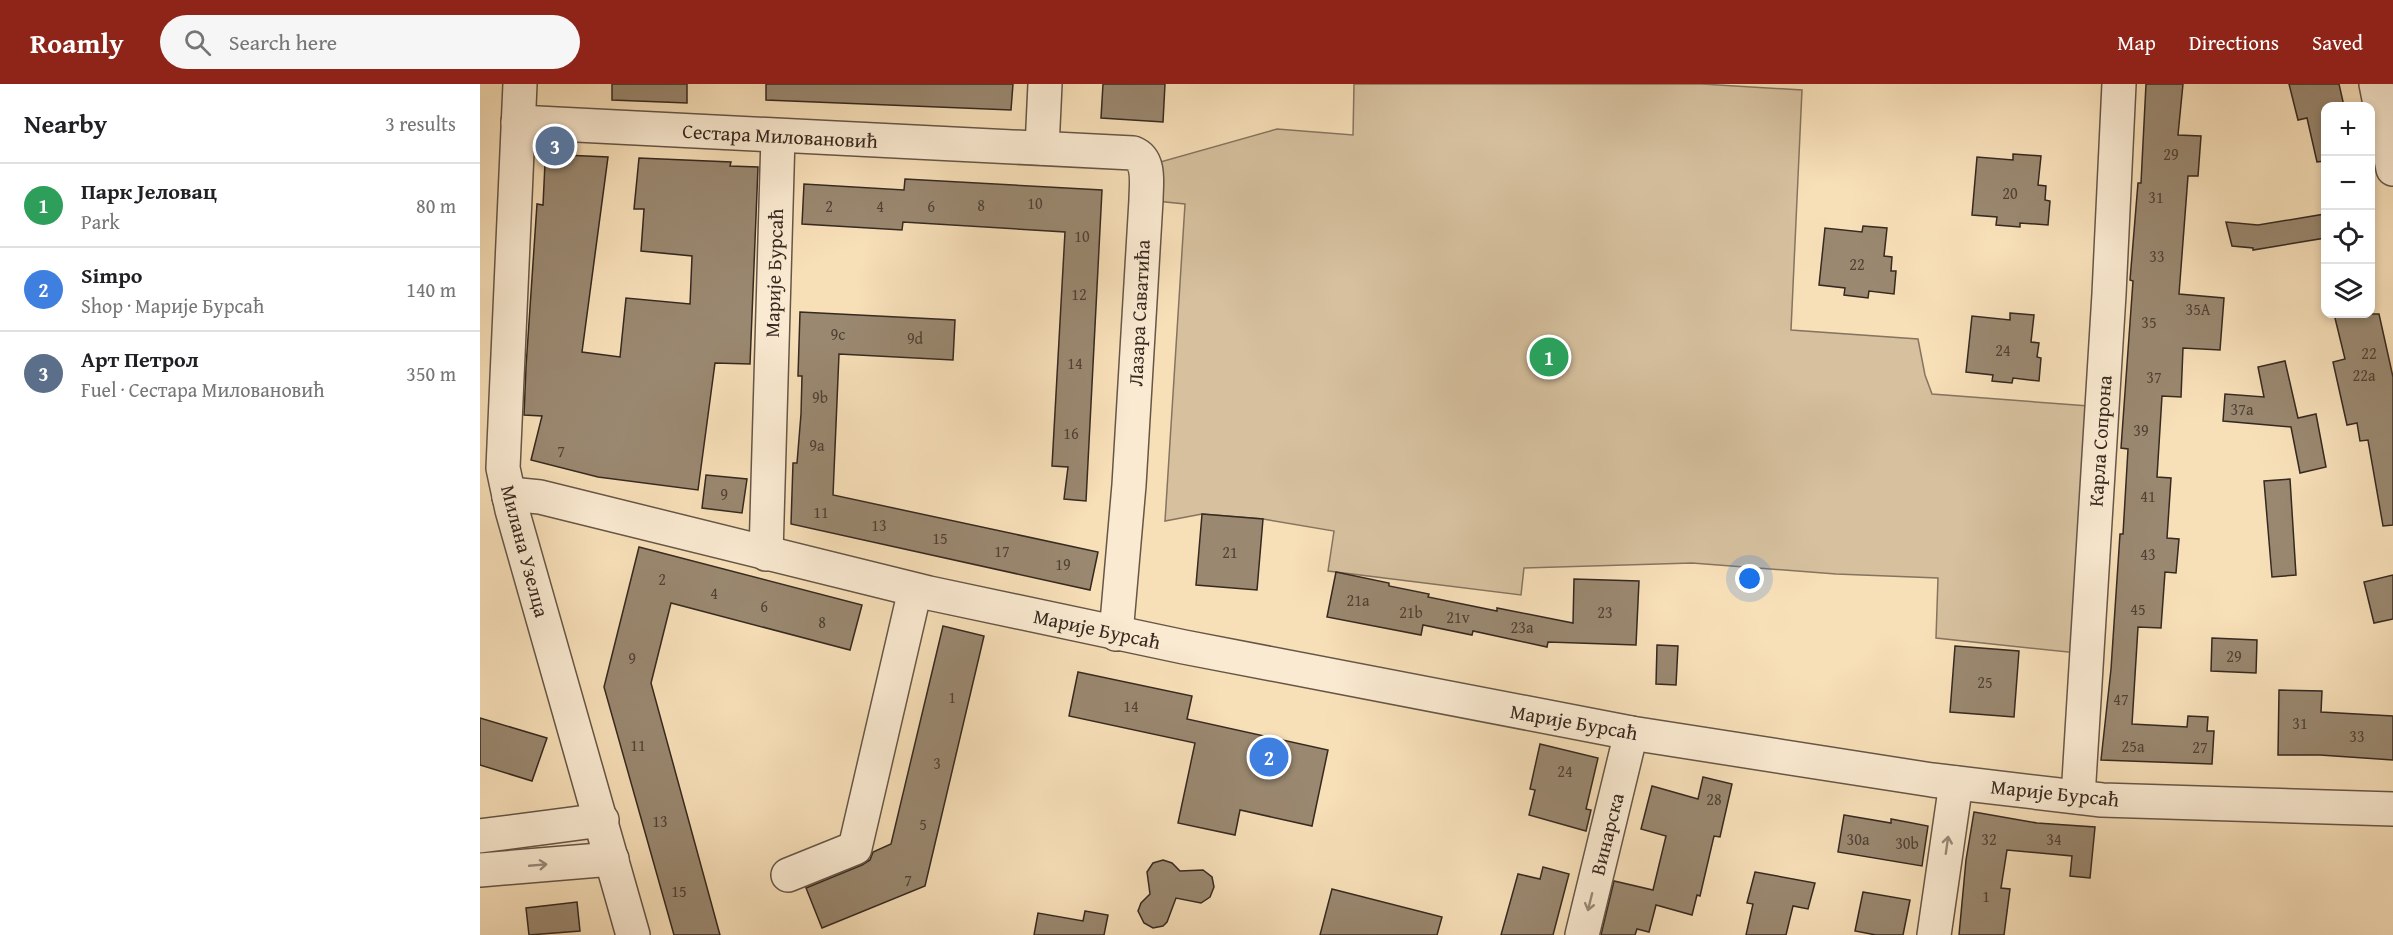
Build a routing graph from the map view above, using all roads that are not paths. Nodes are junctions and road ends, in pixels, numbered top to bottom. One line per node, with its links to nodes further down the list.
1 (520, 84): 5 (street, Милана Узелца)
2 (1046, 84): 7 (street)
3 (2119, 84): 15 (street, Карла Сопрона)
4 (2376, 84): 8 (street)
5 (518, 122): 6 (street, Сестара Миловановић); 9 (street, Милана Узелца)
6 (778, 136): 7 (street, Сестара Миловановић); 10 (street, Марије Бурсаћ)
7 (1042, 148): 12 (street, Лазара Саватића)
8 (2393, 169)
9 (509, 497): 10 (street, Марије Бурсаћ); 17 (street, Милана Узелца)
10 (766, 554): 11 (street, Марије Бурсаћ)
11 (915, 590): 12 (street, Марије Бурсаћ); 21 (street)
12 (1116, 634): 13 (street, Марије Бурсаћ)
13 (1631, 733): 14 (street, Марије Бурсаћ); 23 (street, Винарска, one-way to 23)
14 (1956, 783): 15 (street, Марије Бурсаћ); 24 (street, one-way to 14)
15 (2078, 797): 16 (street, Марије Бурсаћ)
16 (2393, 809)
17 (602, 820): 18 (street); 19 (street, Милана Узелца)
18 (480, 836)
19 (612, 859): 20 (street, one-way to 19); 22 (street, Милана Узелца)
20 (480, 870)
21 (788, 875)
22 (633, 935)
23 (1582, 935)
24 (1934, 935)

